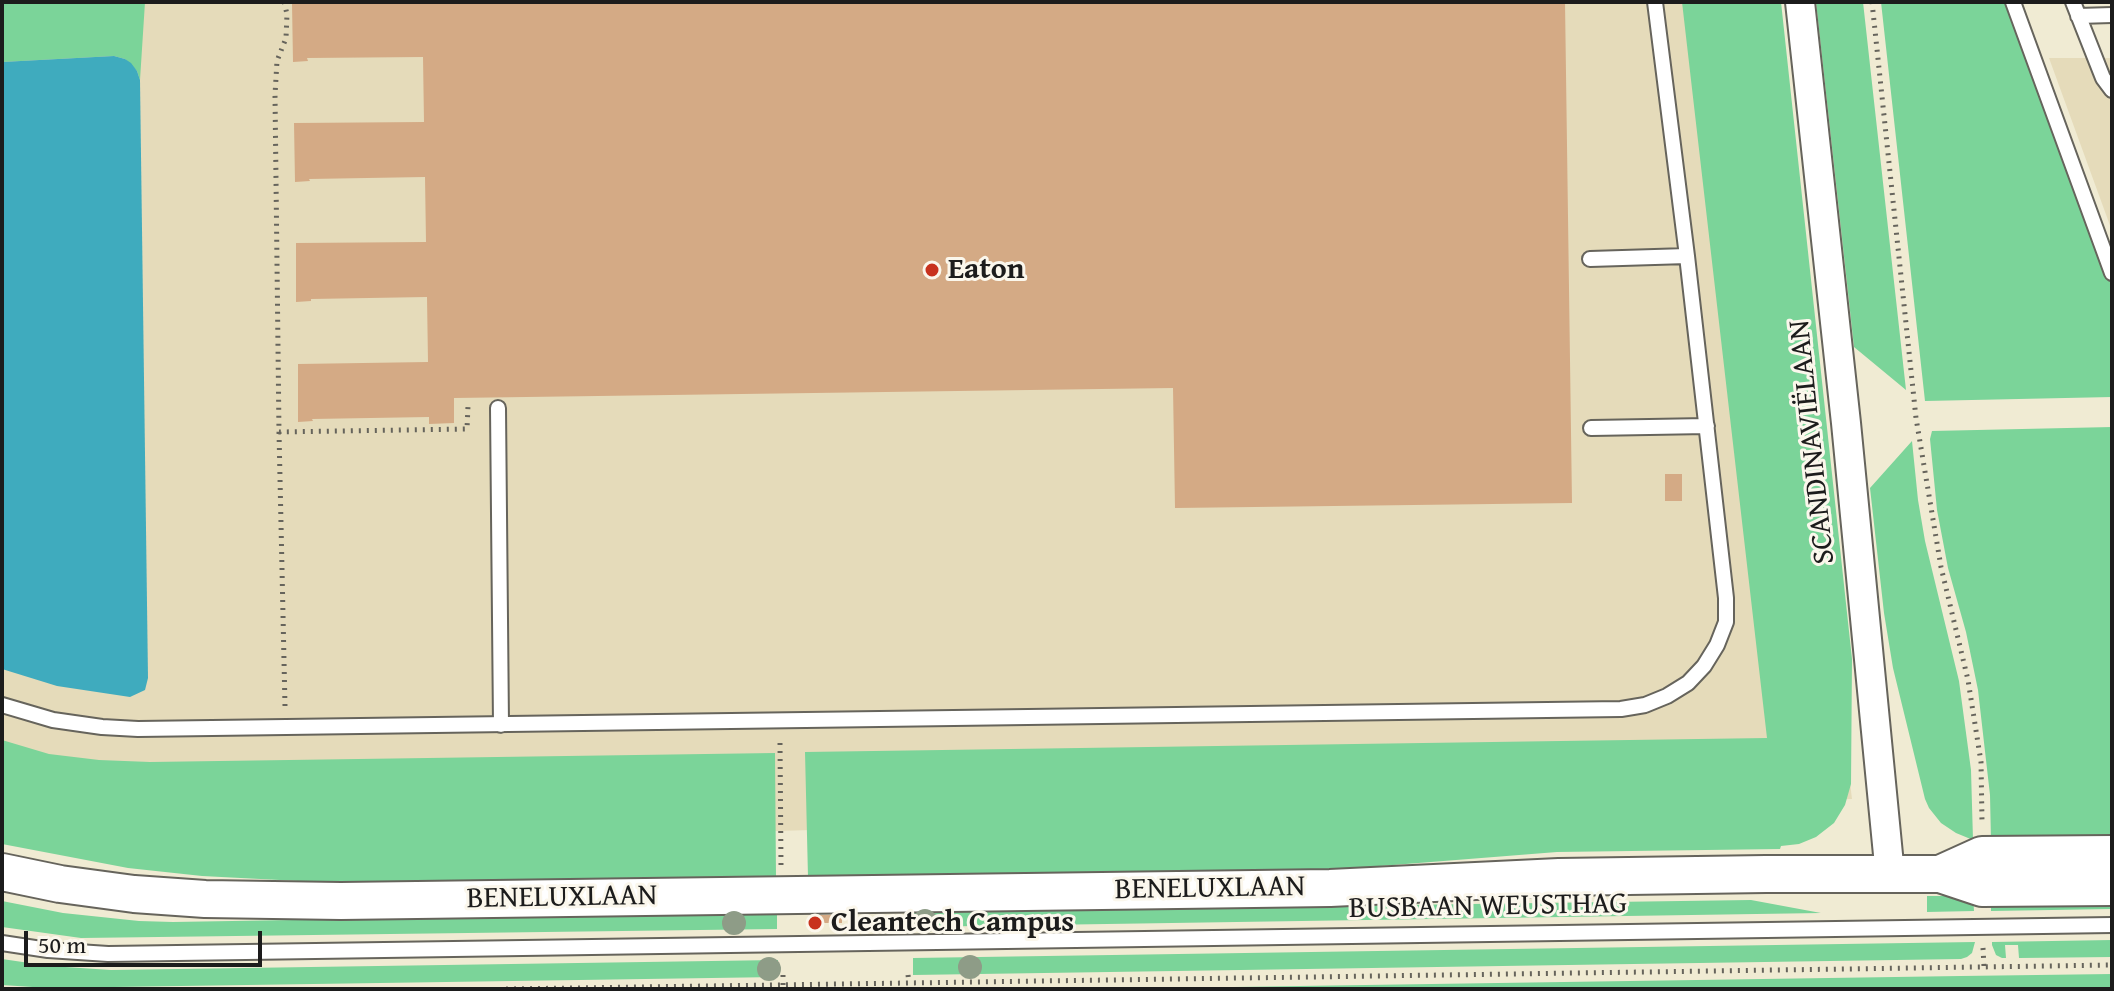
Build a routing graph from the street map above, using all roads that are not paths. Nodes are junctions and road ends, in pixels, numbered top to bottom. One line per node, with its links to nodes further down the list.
1 (1655, 2): 7 (lane)
2 (1800, 2): 18 (street, SCANDINAVIËLAAN)
3 (2013, 2): 9 (lane)
4 (2076, 9): 5 (lane); 6 (lane)
5 (2112, 15)
6 (2112, 90)
7 (1687, 256): 8 (lane); 11 (lane)
8 (1590, 259)
9 (2112, 273)
10 (498, 408): 14 (lane)
11 (1707, 426): 12 (lane); 14 (lane)
12 (1591, 428)
13 (2, 705): 14 (lane)
14 (501, 725)
15 (2112, 854): 17 (street, BENELUXLAAN)
16 (2, 872): 18 (street, BENELUXLAAN)
17 (1940, 874): 18 (street, BENELUXLAAN); 19 (street, BENELUXLAAN)
18 (1890, 875)
19 (2112, 887)
20 (2112, 925): 21 (lane, BUSBAAN WEUSTHAG)
21 (2, 943)

